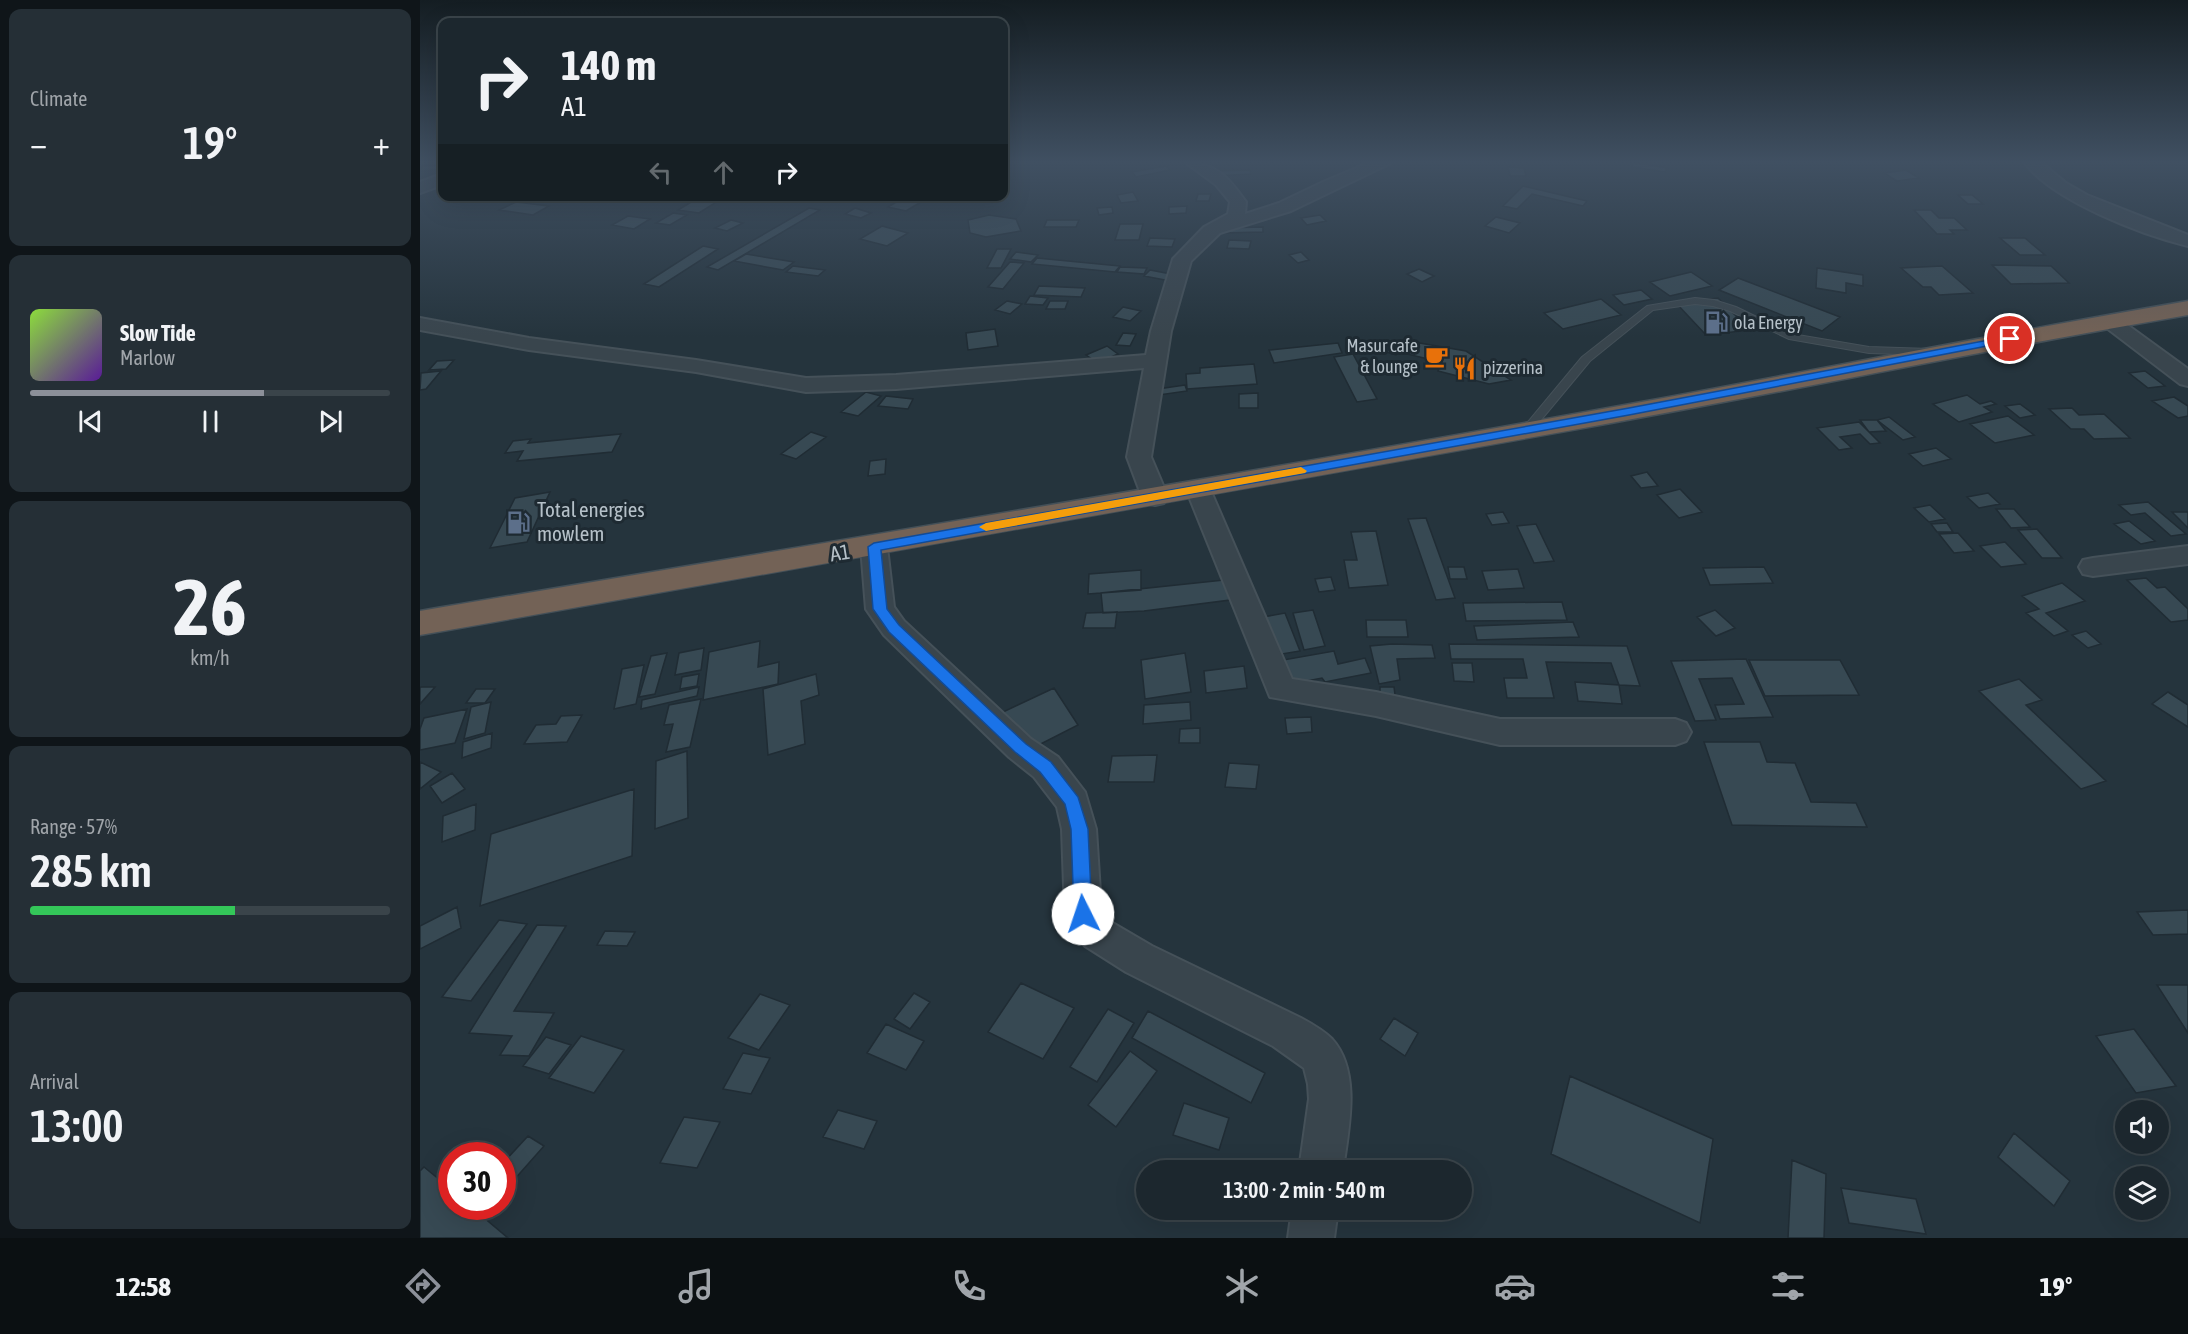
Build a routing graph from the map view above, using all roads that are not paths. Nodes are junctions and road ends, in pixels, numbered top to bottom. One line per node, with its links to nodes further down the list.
1 (1229, 221): 4 (street)
2 (1242, 221): 4 (street)
3 (2133, 221): 5 (street)
4 (1210, 231): 10 (street)
5 (2188, 241)
6 (2188, 308): 7 (highway, A1)
7 (2111, 322): 9 (highway, A1); 11 (street)
8 (420, 324): 10 (street)
9 (1938, 352): 12 (highway, A1 / A1); 12 (lane)
10 (1156, 361): 14 (street)
11 (2188, 379)
12 (1527, 430): 13 (highway, A1 / A1)
13 (1198, 489): 14 (highway, A1 / A1); 19 (street)
14 (1155, 497): 15 (highway, A1 / A1)
15 (874, 547): 18 (highway, A1 / A1); 20 (street)
16 (2188, 555): 17 (street)
17 (2093, 567)
18 (420, 623)
19 (1675, 732)
20 (1322, 1160)
21 (1314, 1220): 22 (street)
22 (1311, 1238)

